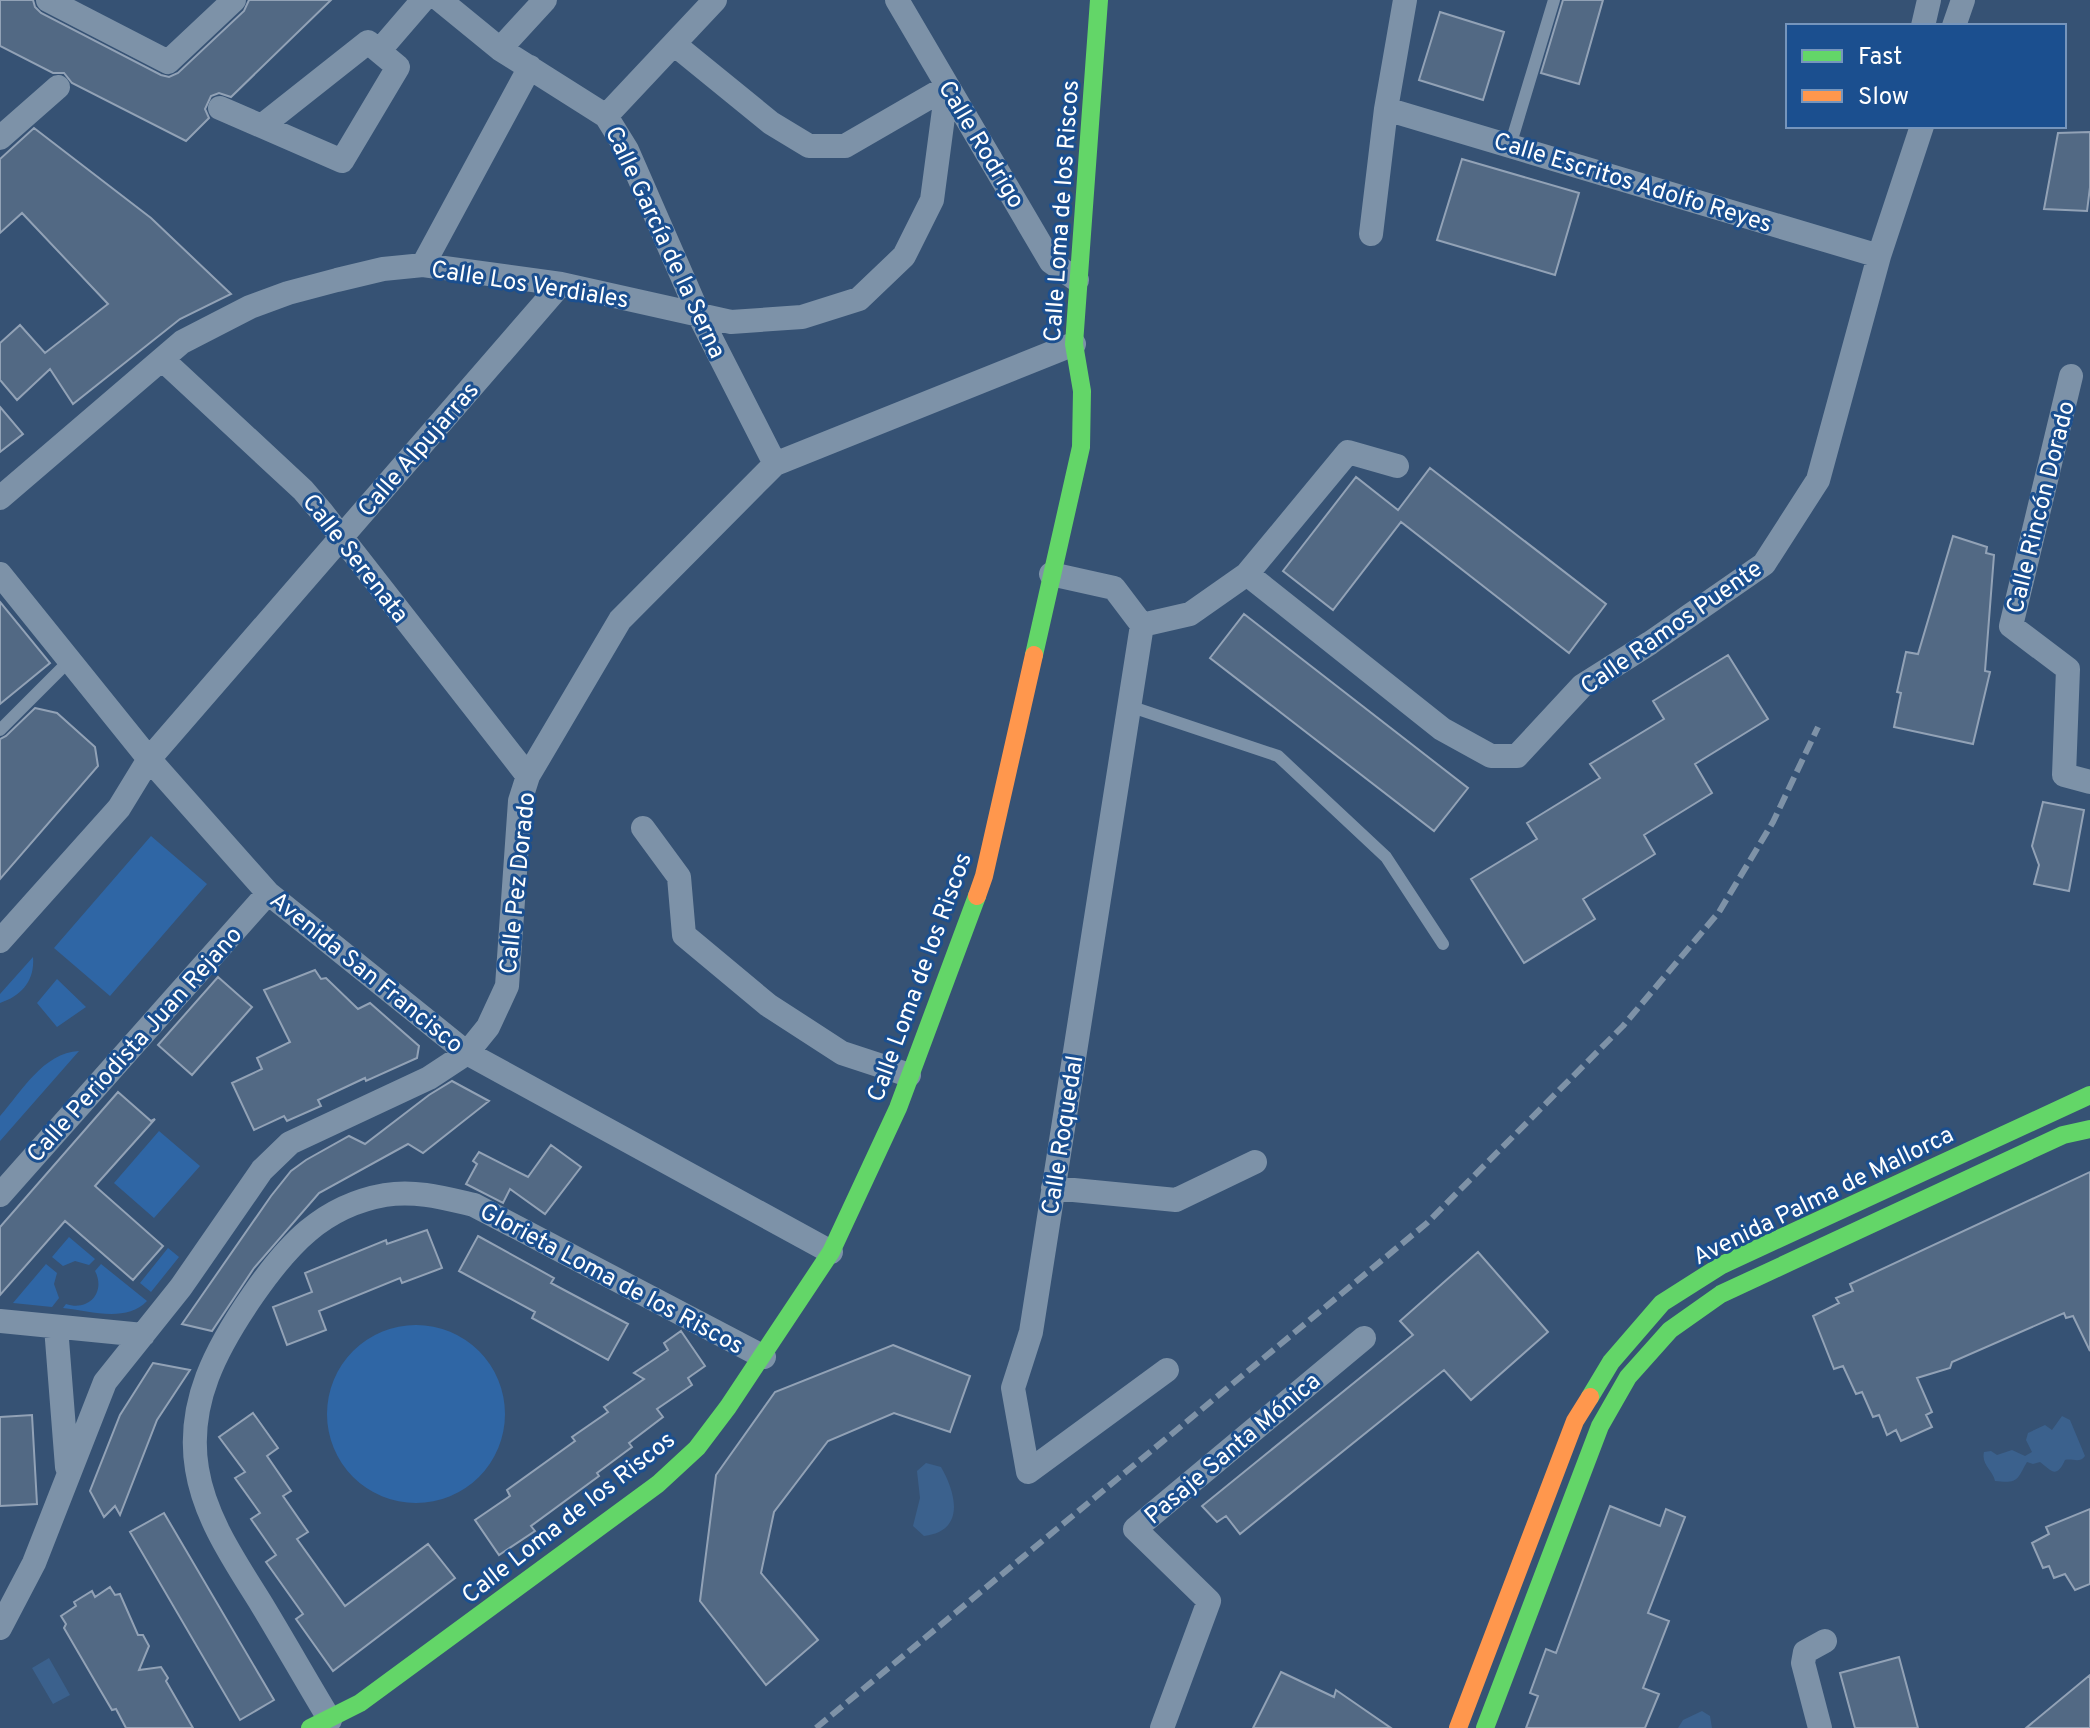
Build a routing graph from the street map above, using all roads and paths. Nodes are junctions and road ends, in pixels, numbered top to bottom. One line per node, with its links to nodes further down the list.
1 (48, 0): 2 (street)
2 (234, 0)
3 (423, 0): 17 (street)
4 (440, 0): 16 (street, Calle García de la Serna)
5 (545, 0): 16 (street)
6 (715, 0): 15 (street)
7 (897, 0): 20 (street, Calle Rodrigo)
8 (1099, 0): 31 (street, Calle Loma de los Riscos)
9 (1405, 0): 22 (street)
10 (1554, 0): 27 (lane)
11 (1929, 0): 13 (street)
12 (1963, 0): 14 (street)
13 (1923, 24)
14 (1955, 24)
15 (674, 44): 20 (street); 23 (street)
16 (500, 49): 18 (street, Calle García de la Serna)
17 (379, 51): 24 (street); 24 (street)
18 (530, 67): 23 (street, Calle García de la Serna); 30 (street)
19 (58, 87): 26 (street)
20 (947, 87): 31 (street, Calle Rodrigo); 33 (street, Calle Los Verdiales)
21 (220, 108): 24 (street)
22 (1386, 109): 27 (street, Calle Escritos Adolfo Reyes); 28 (street)
23 (606, 116): 33 (street, Calle García de la Serna)
24 (263, 125)
25 (1921, 128): 29 (street, Calle Ramos Puente)
26 (0, 138)
27 (1510, 146): 29 (street, Calle Escritos Adolfo Reyes)
28 (1371, 234)
29 (1879, 256): 43 (street, Calle Ramos Puente)
30 (423, 265): 32 (street, Calle Los Verdiales); 35 (street, Calle Los Verdiales)
31 (1077, 280): 34 (street, Calle Loma de los Riscos)
32 (561, 284): 33 (street, Calle Los Verdiales); 40 (street, Calle Alpujarras)
33 (699, 315): 37 (street, Calle García de la Serna)
34 (1074, 344): 37 (street, Calle Pez Dorado); 42 (street, Calle Loma de los Riscos)
35 (163, 360): 39 (street, Calle Los Verdiales); 40 (street, Calle Serenata)
36 (2071, 376): 50 (street, Calle Rincón Dorado)
37 (775, 464): 49 (street, Calle Pez Dorado)
38 (1397, 466): 43 (street)
39 (0, 498)
40 (342, 536): 48 (street, Calle Alpujarras); 49 (street, Calle Serenata)
41 (0, 574): 45 (street, Avenida San Francisco)
42 (1051, 574): 44 (street); 56 (street, Calle Loma de los Riscos)
43 (1247, 574): 44 (street)
44 (1142, 625): 46 (street, Calle Roquedal)
45 (70, 660): 47 (lane); 48 (street, Avenida San Francisco)
46 (1129, 706): 54 (lane); 60 (street, Calle Roquedal)
47 (0, 730)
48 (149, 759): 52 (street, Avenida San Francisco); 53 (street, Calle Alpujarras)
49 (528, 776): 55 (street, Calle Pez Dorado)
50 (2090, 782)
51 (643, 828): 56 (street)
52 (268, 893): 55 (street, Avenida San Francisco); 61 (street, Calle Periodista Juan Rejano)
53 (0, 941)
54 (1443, 944)
55 (467, 1053): 62 (street, Avenida San Francisco); 65 (street, Calle Pez Dorado)
56 (909, 1075): 62 (street, Calle Loma de los Riscos)
57 (2090, 1095): 74 (street, Avenida Palma de Mallorca)
58 (2090, 1129): 75 (street, Avenida Palma de Mallorca)
59 (1255, 1162): 60 (street)
60 (1053, 1188): 68 (street, Calle Roquedal)
61 (0, 1195)
62 (831, 1252): 67 (street, Calle Loma de los Riscos)
63 (0, 1321): 64 (street)
64 (56, 1327): 65 (street); 69 (street, Calle Pez Dorado)
65 (143, 1335): 69 (street, Calle Pez Dorado)
66 (1364, 1338): 73 (street, Pasaje Santa Mónica)
67 (764, 1357): 72 (street, Calle Loma de los Riscos); 72 (street, Glorieta Loma de los Riscos)
68 (1167, 1370)
69 (67, 1473): 70 (street, Calle Pez Dorado)
70 (0, 1628)
71 (1825, 1641): 76 (street)
72 (320, 1724)
73 (1162, 1728)
74 (1458, 1728)
75 (1485, 1728)
76 (1820, 1728)

